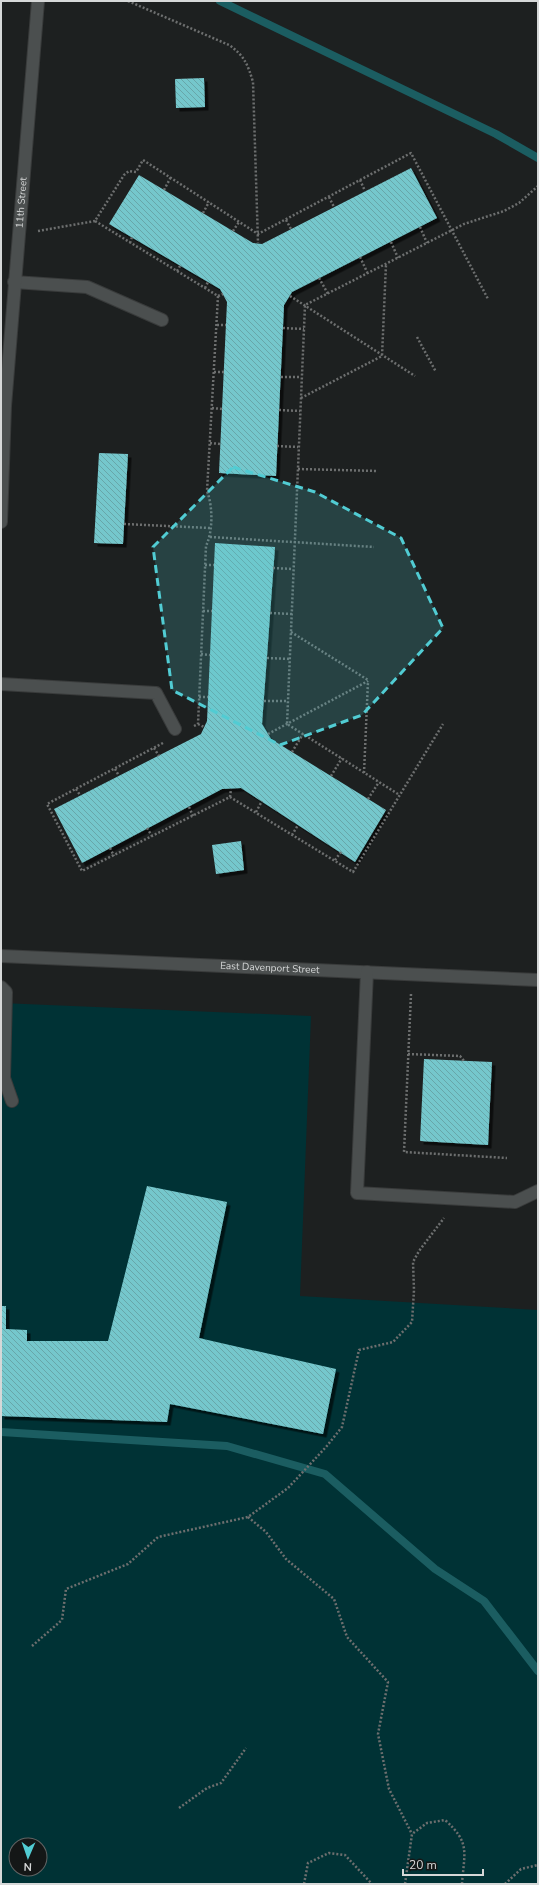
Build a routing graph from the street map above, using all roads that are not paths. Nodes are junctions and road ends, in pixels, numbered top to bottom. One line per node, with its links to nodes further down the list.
1 (38, 1): 2 (street, 11th Street)
2 (14, 282): 3 (street); 4 (street, 11th Street)
3 (162, 320)
4 (3, 405): 5 (street, 11th Street)
5 (1, 522)
6 (1, 684): 7 (street)
7 (175, 729)
8 (1, 956): 9 (street, East Davenport Street)
9 (367, 972): 10 (street, East Davenport Street); 13 (street)
10 (538, 980)
11 (1, 987): 12 (street)
12 (12, 1102)
13 (538, 1191)

